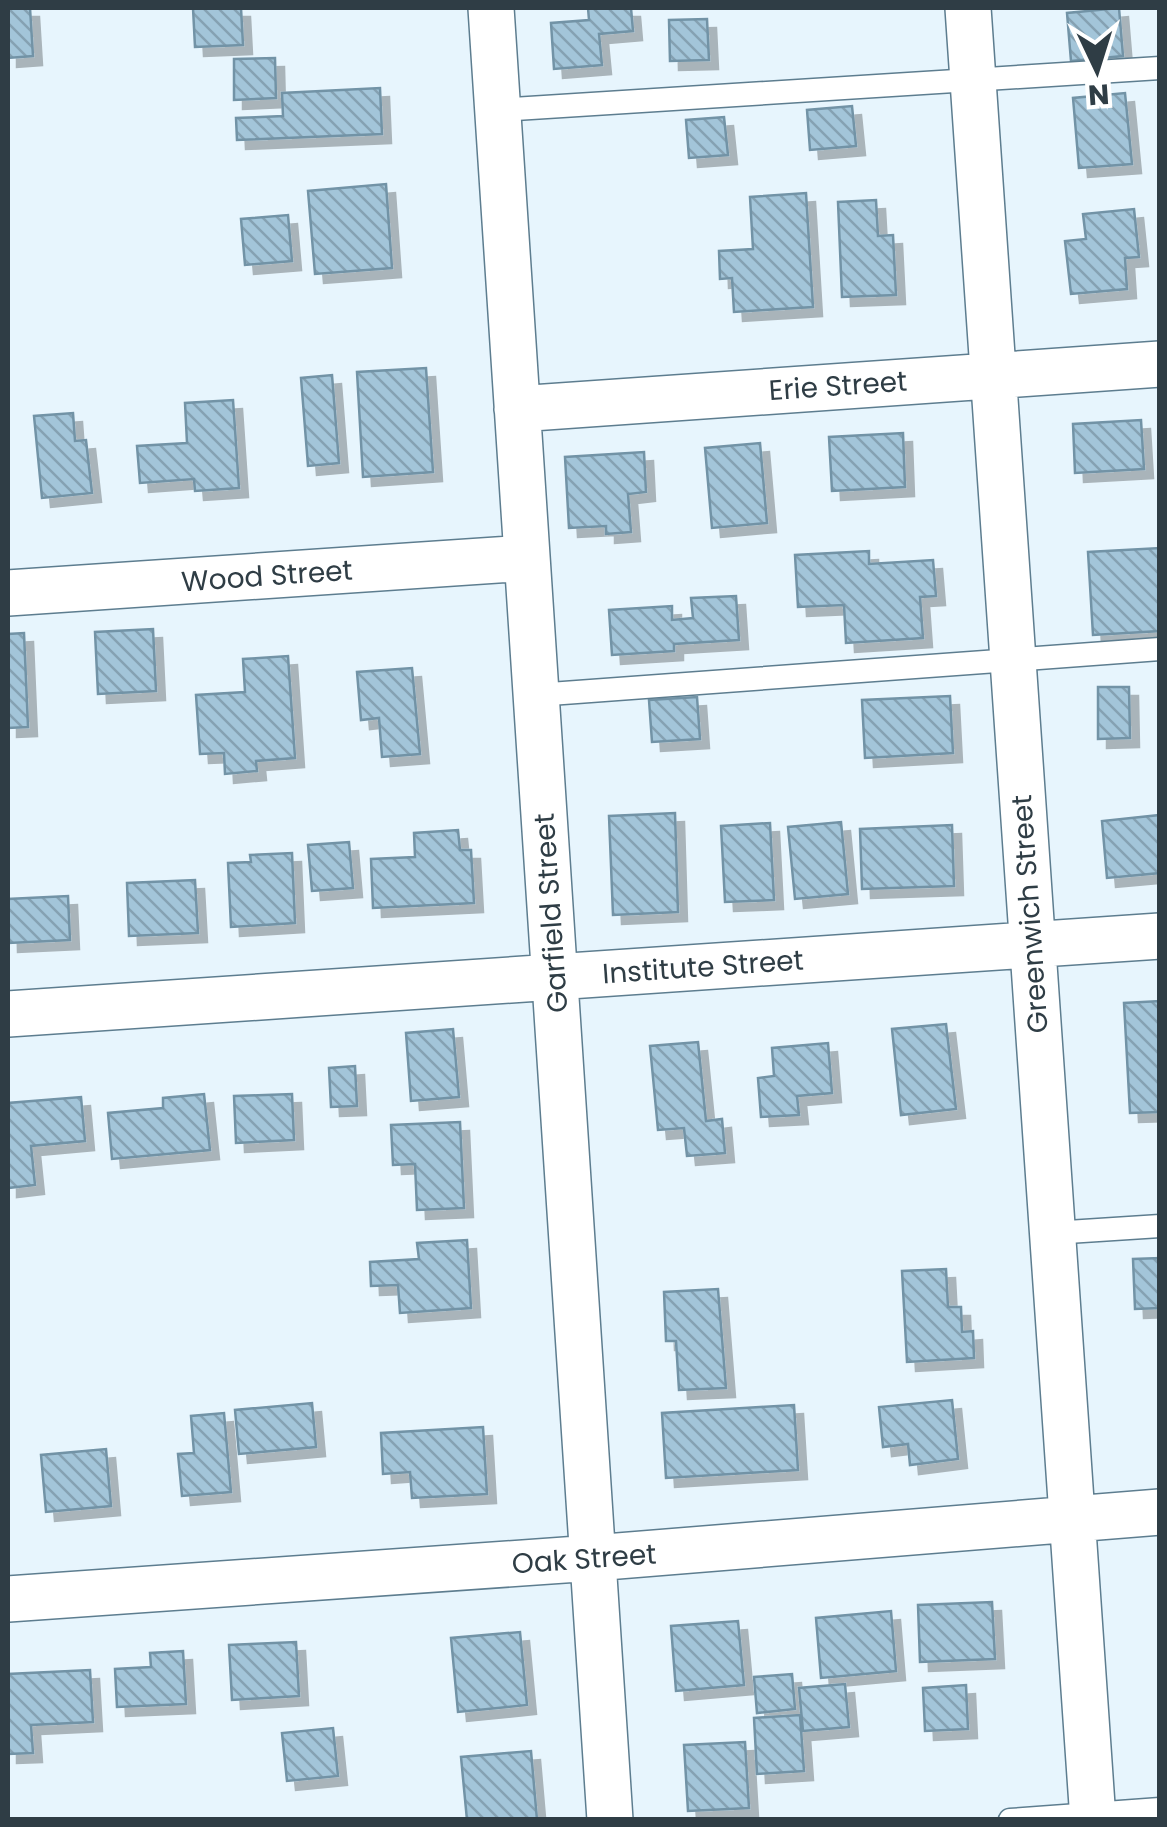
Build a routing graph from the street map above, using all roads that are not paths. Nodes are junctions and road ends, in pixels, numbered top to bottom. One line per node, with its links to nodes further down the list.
1 (491, 8): 5 (street, Garfield Street)
2 (968, 8): 4 (street, Greenwich Street)
3 (1160, 68): 4 (lane)
4 (972, 79): 5 (lane); 7 (street, Greenwich Street)
5 (498, 110): 8 (street, Garfield Street)
6 (1160, 364): 7 (street, Erie Street)
7 (993, 376): 8 (street, Erie Street); 12 (street, Greenwich Street)
8 (518, 409): 9 (street, Garfield Street)
9 (528, 558): 10 (street, Wood Street); 13 (street, Garfield Street)
10 (8, 594)
11 (1160, 649): 12 (lane)
12 (1012, 660): 13 (lane); 15 (street, Greenwich Street)
13 (536, 695): 16 (street, Garfield Street)
14 (1160, 936): 15 (street, Institute Street)
15 (1032, 944): 16 (street, Institute Street); 19 (street, Greenwich Street)
16 (555, 977): 17 (street, Institute Street); 22 (street, Garfield Street)
17 (8, 1014)
18 (1160, 1226): 19 (lane)
19 (1052, 1233): 21 (street, Greenwich Street)
20 (1160, 1512): 21 (street, Oak Street)
21 (1072, 1518): 22 (street, Oak Street); 25 (street, Greenwich Street)
22 (593, 1558): 23 (street, Oak Street); 26 (street, Garfield Street)
23 (8, 1599)
24 (1160, 1808): 25 (lane)
25 (1092, 1817): 27 (lane)
26 (610, 1820)
27 (1010, 1820)

